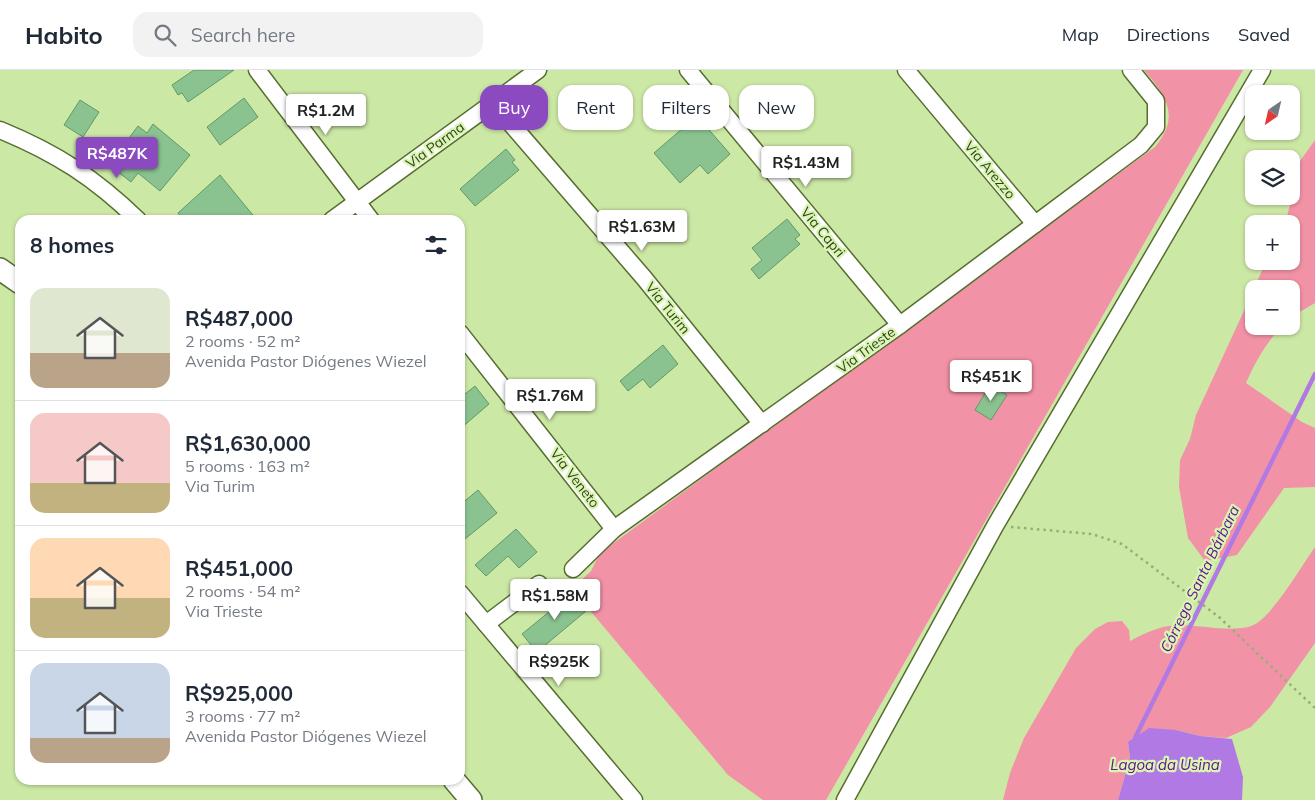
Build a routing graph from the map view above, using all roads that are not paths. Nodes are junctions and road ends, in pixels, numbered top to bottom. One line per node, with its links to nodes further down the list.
1 (257, 70): 11 (street)
2 (538, 70): 7 (street, Via Parma)
3 (688, 70): 18 (street, Via Capri)
4 (906, 70): 15 (street, Via Arezzo)
5 (1130, 70): 15 (street, Via Trieste)
6 (1262, 70): 29 (street)
7 (518, 85)
8 (480, 112): 11 (street, Via Parma)
9 (0, 130): 12 (street)
10 (516, 130): 20 (street, Via Turim)
11 (356, 202): 13 (street, Via Parma); 14 (street)
12 (133, 215)
13 (339, 215)
14 (367, 215)
15 (1035, 224): 18 (street, Via Trieste)
16 (0, 269): 17 (main road)
17 (15, 280)
18 (900, 325): 20 (street, Via Trieste)
19 (465, 338): 21 (street, Via Veneto)
20 (762, 424): 21 (street, Via Trieste)
21 (614, 529): 22 (street, Via Trieste)
22 (573, 569)
23 (539, 584): 25 (street)
24 (465, 599): 25 (street)
25 (486, 624): 28 (street)
26 (458, 785): 27 (main road)
27 (471, 800)
28 (634, 800)
29 (845, 800)

